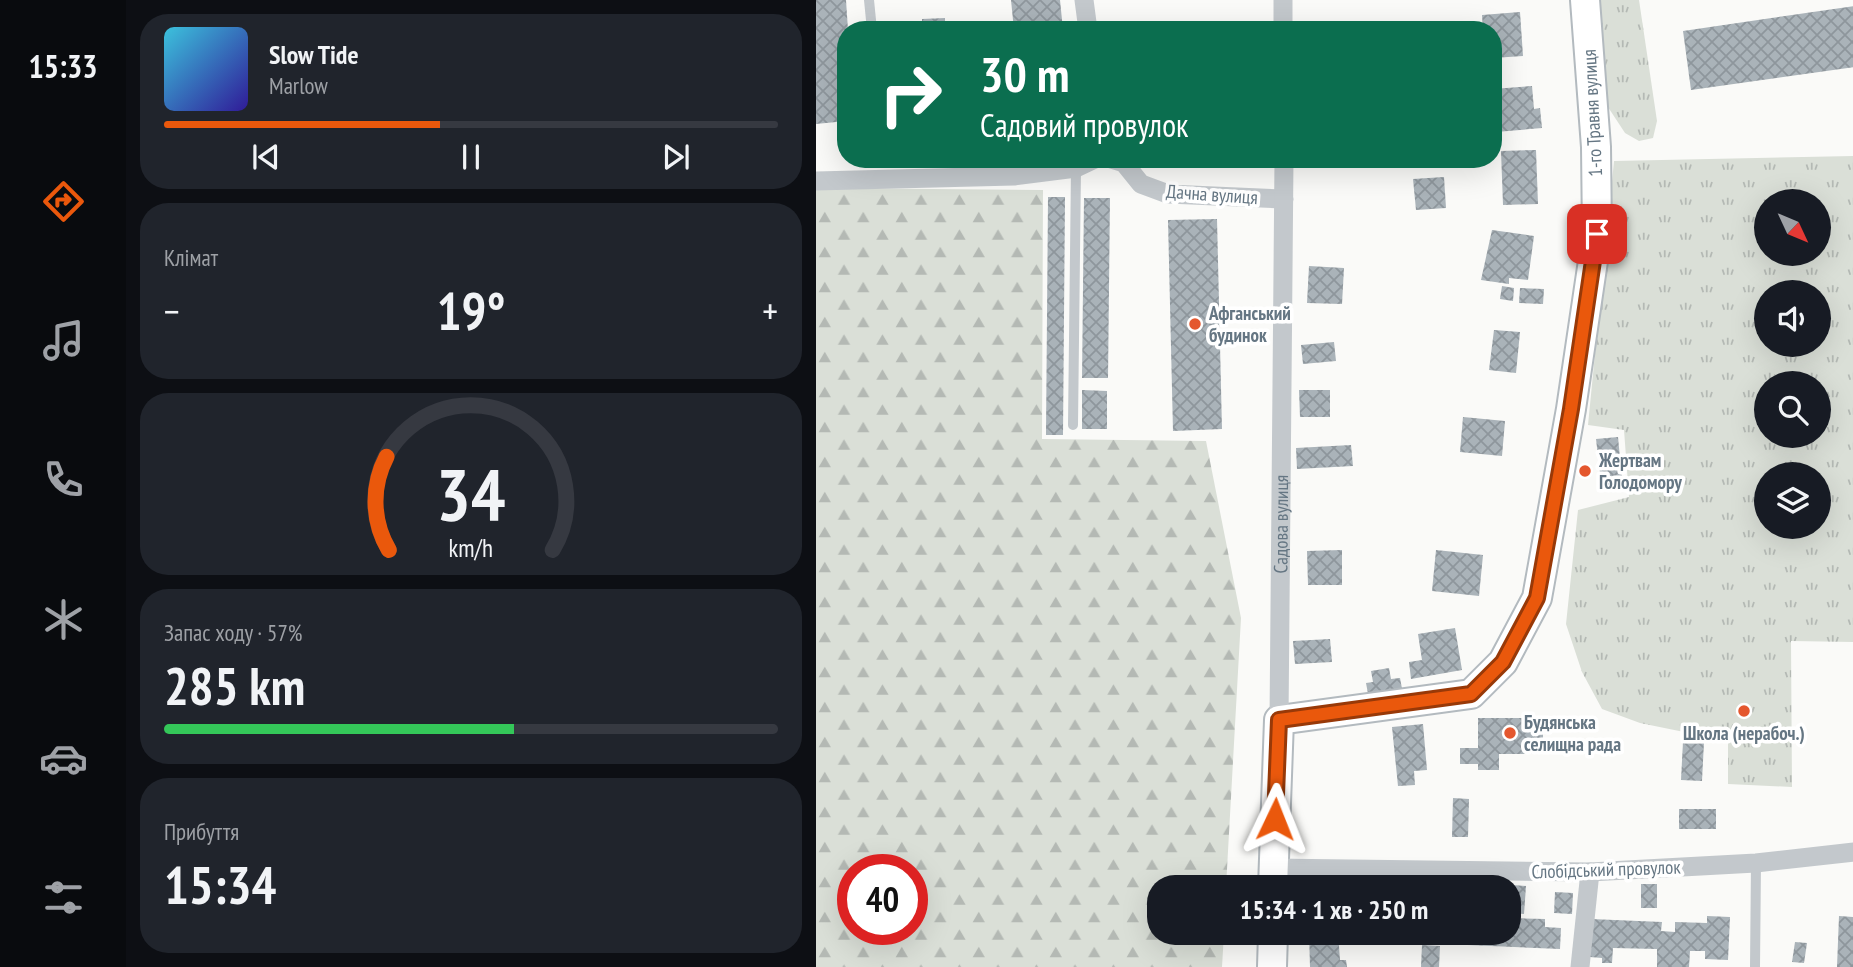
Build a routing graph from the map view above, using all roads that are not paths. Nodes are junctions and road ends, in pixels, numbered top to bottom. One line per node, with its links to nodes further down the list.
1 (869, 0): 5 (lane)
2 (1084, 0): 6 (street)
3 (1283, 0): 7 (street)
4 (1585, 0): 14 (street, 1-го Травня вулиця)
5 (871, 21)
6 (1087, 21)
7 (1283, 21)
8 (1076, 168): 11 (street); 13 (lane)
9 (1128, 168): 12 (street, Дачна вулиця)
10 (1284, 168): 12 (street, Садова вулиця)
11 (816, 181)
12 (1284, 199): 14 (street, Садова вулиця)
13 (1073, 425)
14 (1279, 720): 18 (street, Садова вулиця)
15 (1854, 852): 16 (street, Слобідський провулок)
16 (1756, 863): 17 (street, Слобідський провулок); 23 (lane)
17 (1590, 872): 19 (street, Слобідський провулок); 22 (street)
18 (1273, 875)
19 (1432, 875)
20 (1273, 945): 21 (street)
21 (1272, 967)
22 (1580, 967)
23 (1755, 967)

